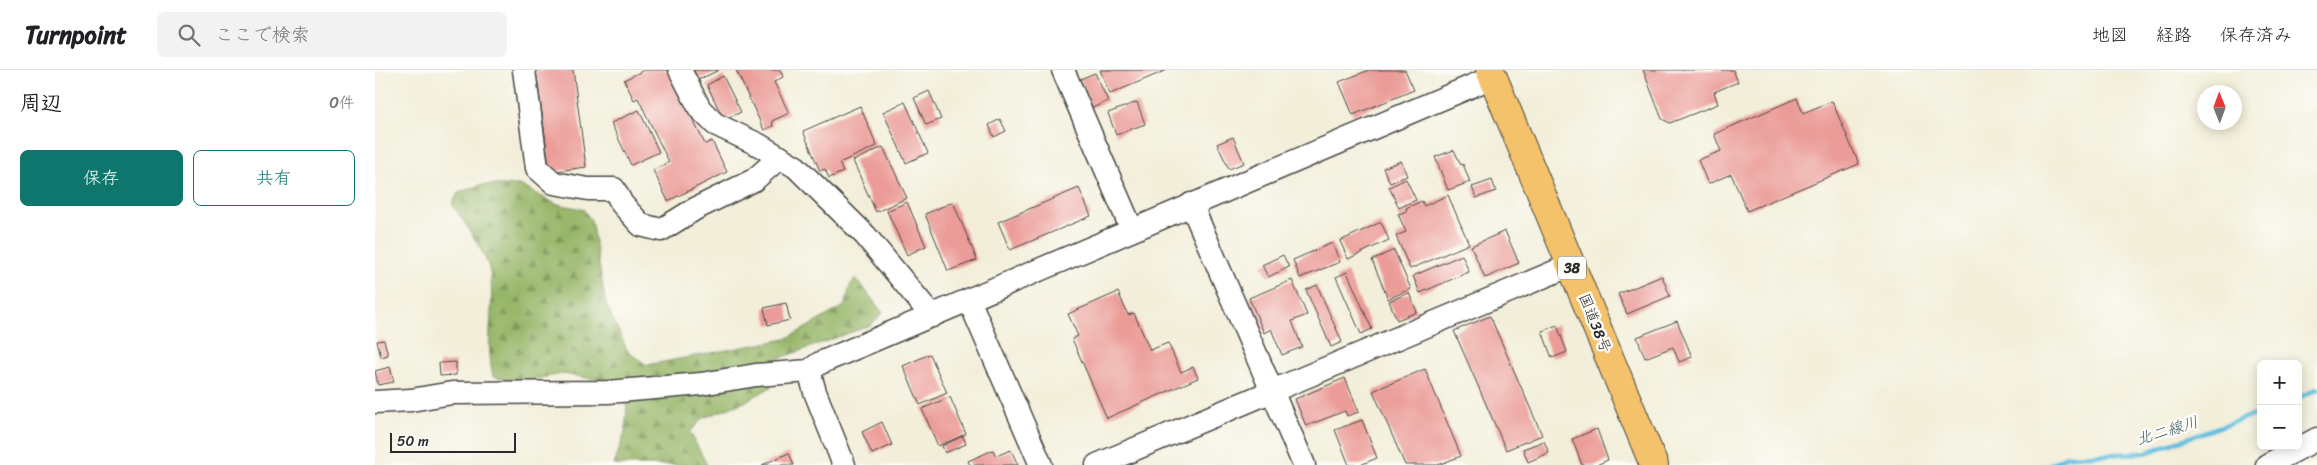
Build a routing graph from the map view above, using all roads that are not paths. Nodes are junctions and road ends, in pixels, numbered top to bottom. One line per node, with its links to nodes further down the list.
1 (524, 70): 5 (street)
2 (680, 70): 5 (street)
3 (1063, 70): 7 (street)
4 (1492, 74): 6 (street); 8 (highway, 国道38号 / 38)
5 (780, 157): 10 (street)
6 (1191, 204): 7 (street); 12 (street)
7 (1131, 230): 9 (street)
8 (1571, 265): 12 (street); 19 (highway, 国道38号 / 38)
9 (969, 300): 10 (street); 16 (street)
10 (932, 316): 11 (street)
11 (809, 371): 13 (street); 15 (street)
12 (1272, 390): 17 (street); 18 (street)
13 (375, 402)
14 (2317, 439): 20 (street)
15 (844, 465)
16 (1041, 465)
17 (1097, 465)
18 (1304, 465)
19 (1654, 465)
20 (2267, 465)

